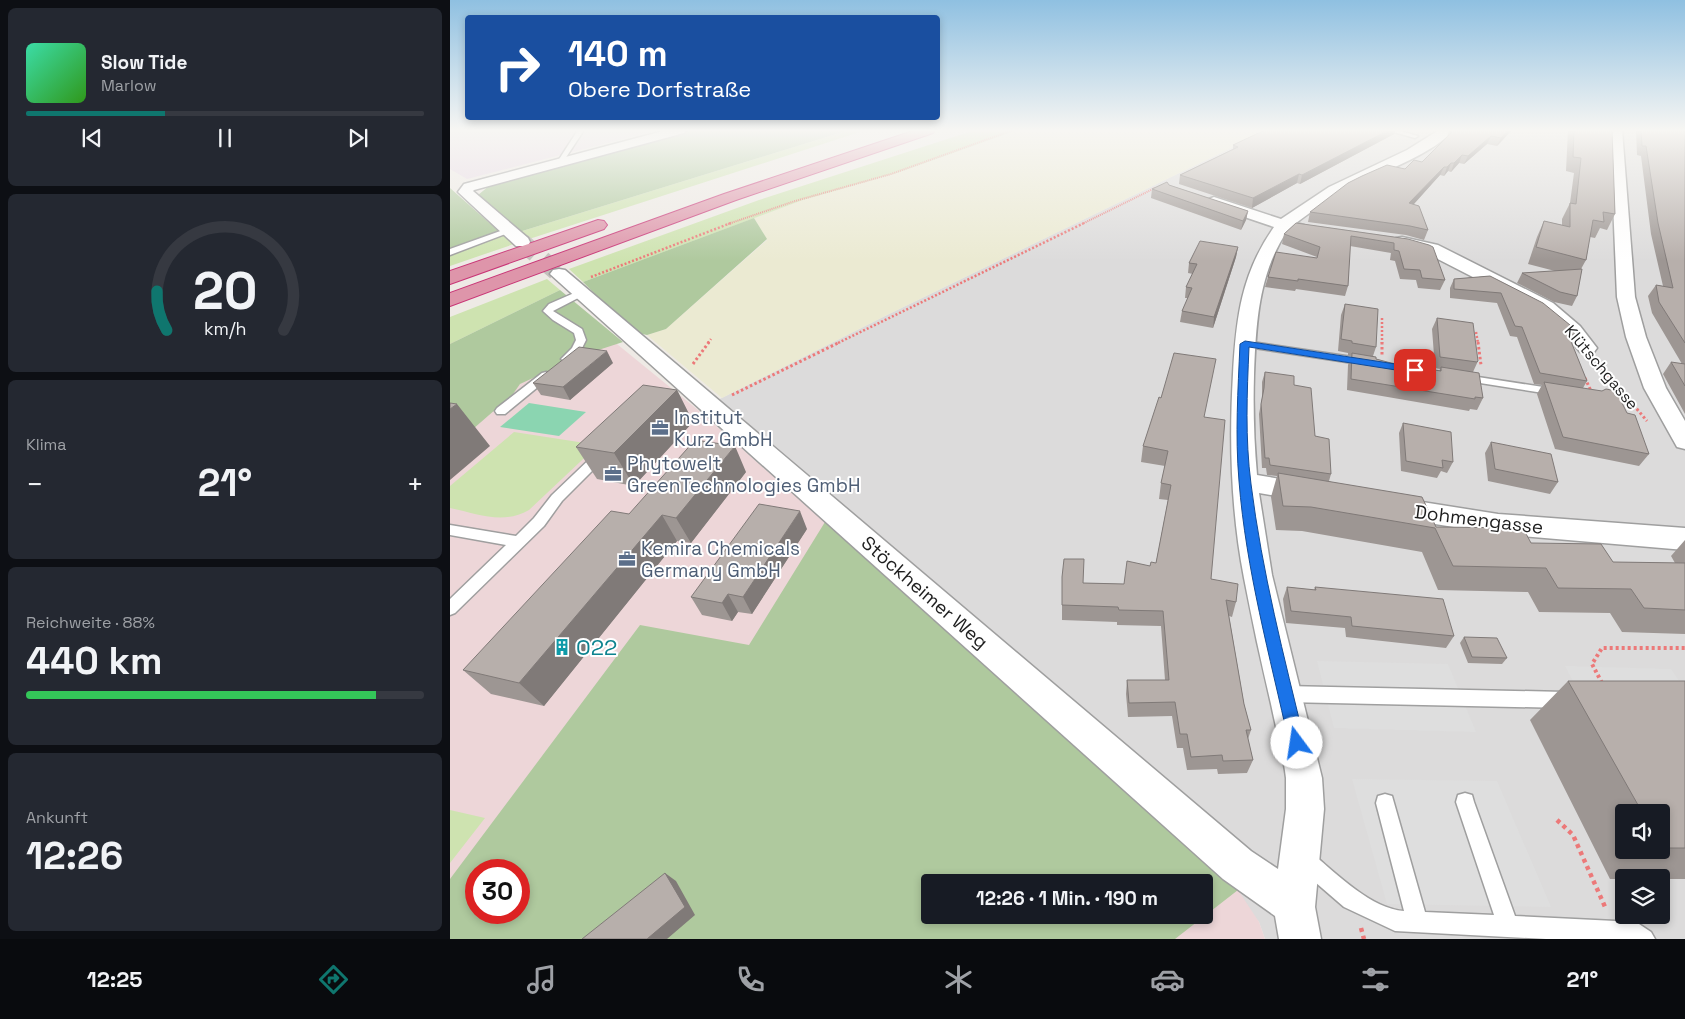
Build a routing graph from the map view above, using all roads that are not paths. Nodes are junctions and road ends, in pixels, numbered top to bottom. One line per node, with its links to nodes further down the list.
1 (514, 174): 12 (street)
2 (750, 174): 8 (highway)
3 (799, 174): 18 (highway)
4 (1368, 174): 6 (street)
5 (1619, 174): 25 (street)
6 (1364, 176): 10 (street)
7 (1174, 189): 10 (street)
8 (681, 197)
9 (609, 221): 16 (highway)
10 (1283, 226): 11 (street); 19 (street)
11 (1311, 229)
12 (509, 231): 14 (street); 15 (lane)
13 (1387, 240): 20 (street, Klütschgasse)
14 (522, 242)
15 (450, 252)
16 (450, 278)
17 (575, 282): 24 (lane); 39 (street, Stöckheimer Weg)
18 (450, 300)
19 (1245, 344): 21 (lane); 27 (street)
20 (1587, 348)
21 (1381, 365)
22 (1455, 376): 23 (lane)
23 (1594, 398)
24 (501, 411)
25 (1685, 441)
26 (612, 444): 32 (lane)
27 (1245, 482): 28 (street); 34 (street)
28 (1330, 496)
29 (1369, 503): 31 (street, Dohmengasse)
30 (450, 530): 32 (lane)
31 (1685, 539)
32 (519, 542): 33 (lane)
33 (450, 609)
34 (1285, 694): 35 (lane); 38 (street)
35 (1582, 701)
36 (1465, 802): 41 (lane)
37 (1385, 803): 40 (lane)
38 (1299, 855): 39 (street); 40 (lane)
39 (1297, 922)
40 (1418, 922): 41 (lane)
41 (1508, 927): 42 (lane)
42 (1644, 939)

